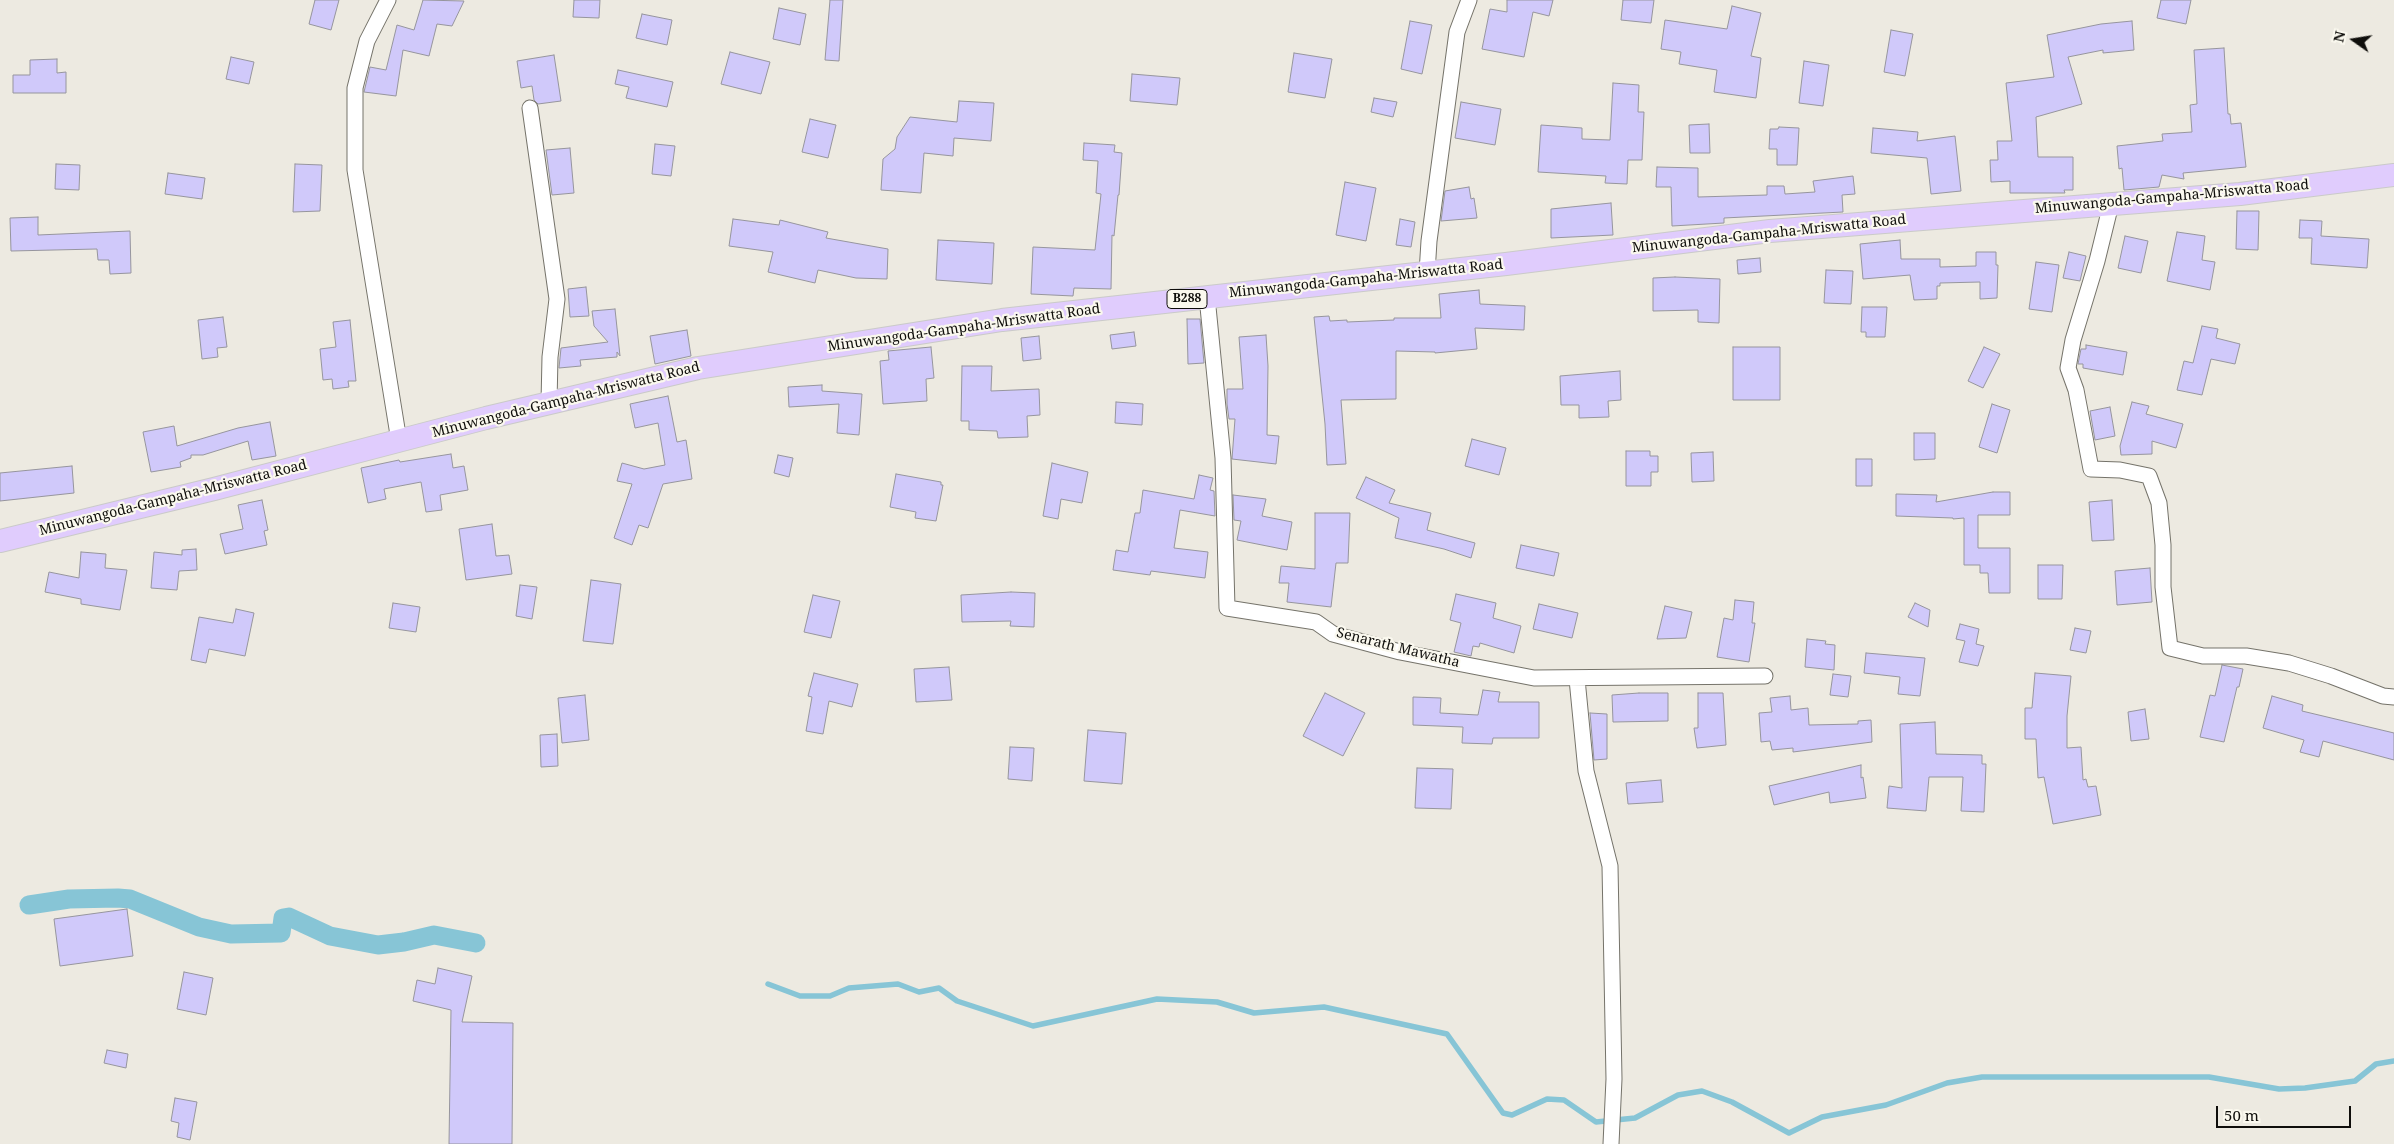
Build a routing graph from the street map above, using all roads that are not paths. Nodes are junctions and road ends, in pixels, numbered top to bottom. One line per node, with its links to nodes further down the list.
1 (388, 0): 9 (street)
2 (1469, 0): 6 (street)
3 (530, 108): 8 (street)
4 (2394, 175): 5 (main road, Minuwangoda-Gampaha-Mriswatta Road / B288)
5 (2111, 204): 6 (main road, Minuwangoda-Gampaha-Mriswatta Road / B288); 13 (street)
6 (1427, 272): 7 (main road, Minuwangoda-Gampaha-Mriswatta Road / B288)
7 (1207, 297): 8 (main road, Minuwangoda-Gampaha-Mriswatta Road / B288); 12 (street, Senarath Mawatha)
8 (549, 403): 9 (main road, Minuwangoda-Gampaha-Mriswatta Road / B288)
9 (399, 441): 10 (main road, Minuwangoda-Gampaha-Mriswatta Road / B288)
10 (0, 541)
11 (1765, 676): 12 (street, Senarath Mawatha)
12 (1577, 679): 14 (street)
13 (2394, 697)
14 (1611, 1144)

